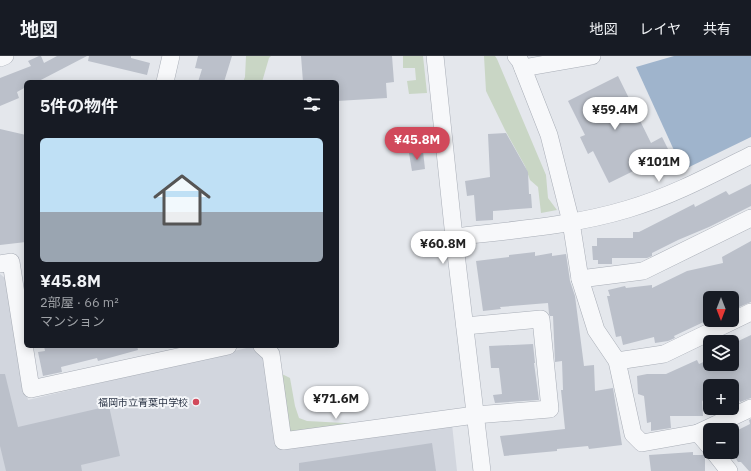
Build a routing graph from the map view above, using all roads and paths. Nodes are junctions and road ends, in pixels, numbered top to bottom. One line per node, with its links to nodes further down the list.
1 (5, 56): 5 (street)
2 (172, 56): 7 (street)
3 (435, 56): 11 (street)
4 (592, 56): 6 (street)
5 (0, 58)
6 (520, 62): 10 (street)
7 (166, 80)
8 (751, 155): 10 (street)
9 (751, 218): 13 (street)
10 (571, 222): 11 (street); 13 (street)
11 (454, 237): 15 (street)
12 (0, 264): 16 (street)
13 (580, 279): 21 (street)
14 (751, 312): 21 (street)
15 (465, 326): 23 (street); 23 (street)
16 (24, 345)
17 (25, 348): 20 (street)
18 (210, 348): 20 (street)
19 (264, 348): 23 (street)
20 (158, 354)
21 (617, 362): 24 (street)
22 (751, 408): 24 (street)
23 (475, 415): 27 (street)
24 (698, 433): 25 (street)
25 (703, 439)
26 (720, 459): 28 (street)
27 (482, 471)
28 (729, 471)

